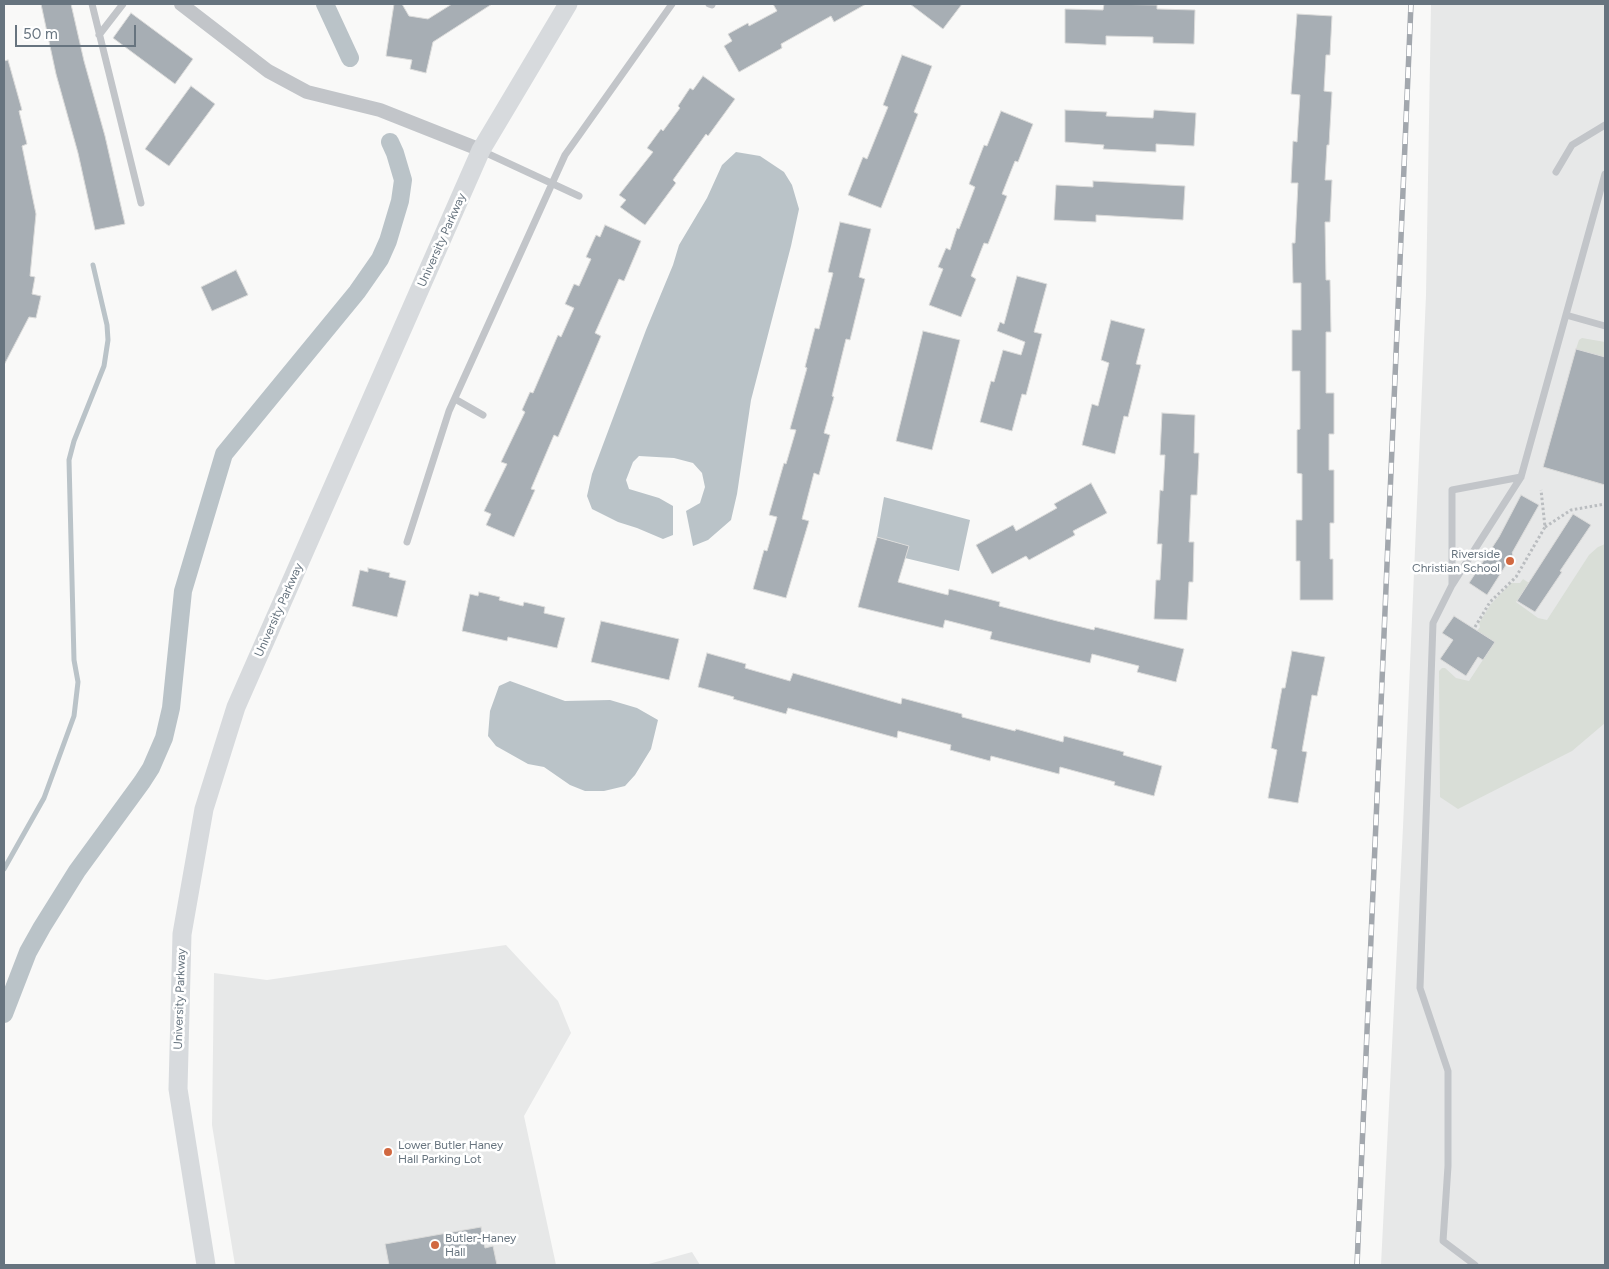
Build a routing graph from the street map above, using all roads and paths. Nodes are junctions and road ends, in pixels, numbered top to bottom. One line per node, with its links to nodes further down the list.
1 (92, 4): 6 (lane)
2 (123, 4): 6 (lane)
3 (181, 4): 8 (street)
4 (568, 4): 8 (main road, University Parkway)
5 (672, 4): 11 (lane)
6 (100, 35): 13 (lane)
7 (1605, 125): 9 (lane)
8 (482, 150): 11 (lane); 25 (main road, University Parkway)
9 (1556, 172)
10 (1605, 174): 14 (lane)
11 (552, 184): 12 (lane); 16 (lane)
12 (579, 196)
13 (141, 203)
14 (1566, 316): 15 (lane); 18 (lane)
15 (1605, 326)
16 (455, 399): 17 (lane); 22 (lane)
17 (483, 416)
18 (1521, 477): 23 (lane); 23 (lane)
19 (1541, 490): 21 (path)
20 (1605, 504): 21 (path)
21 (1545, 526): 24 (path)
22 (407, 542)
23 (1452, 585): 26 (lane)
24 (1475, 627)
25 (206, 1265)
26 (1476, 1265)

